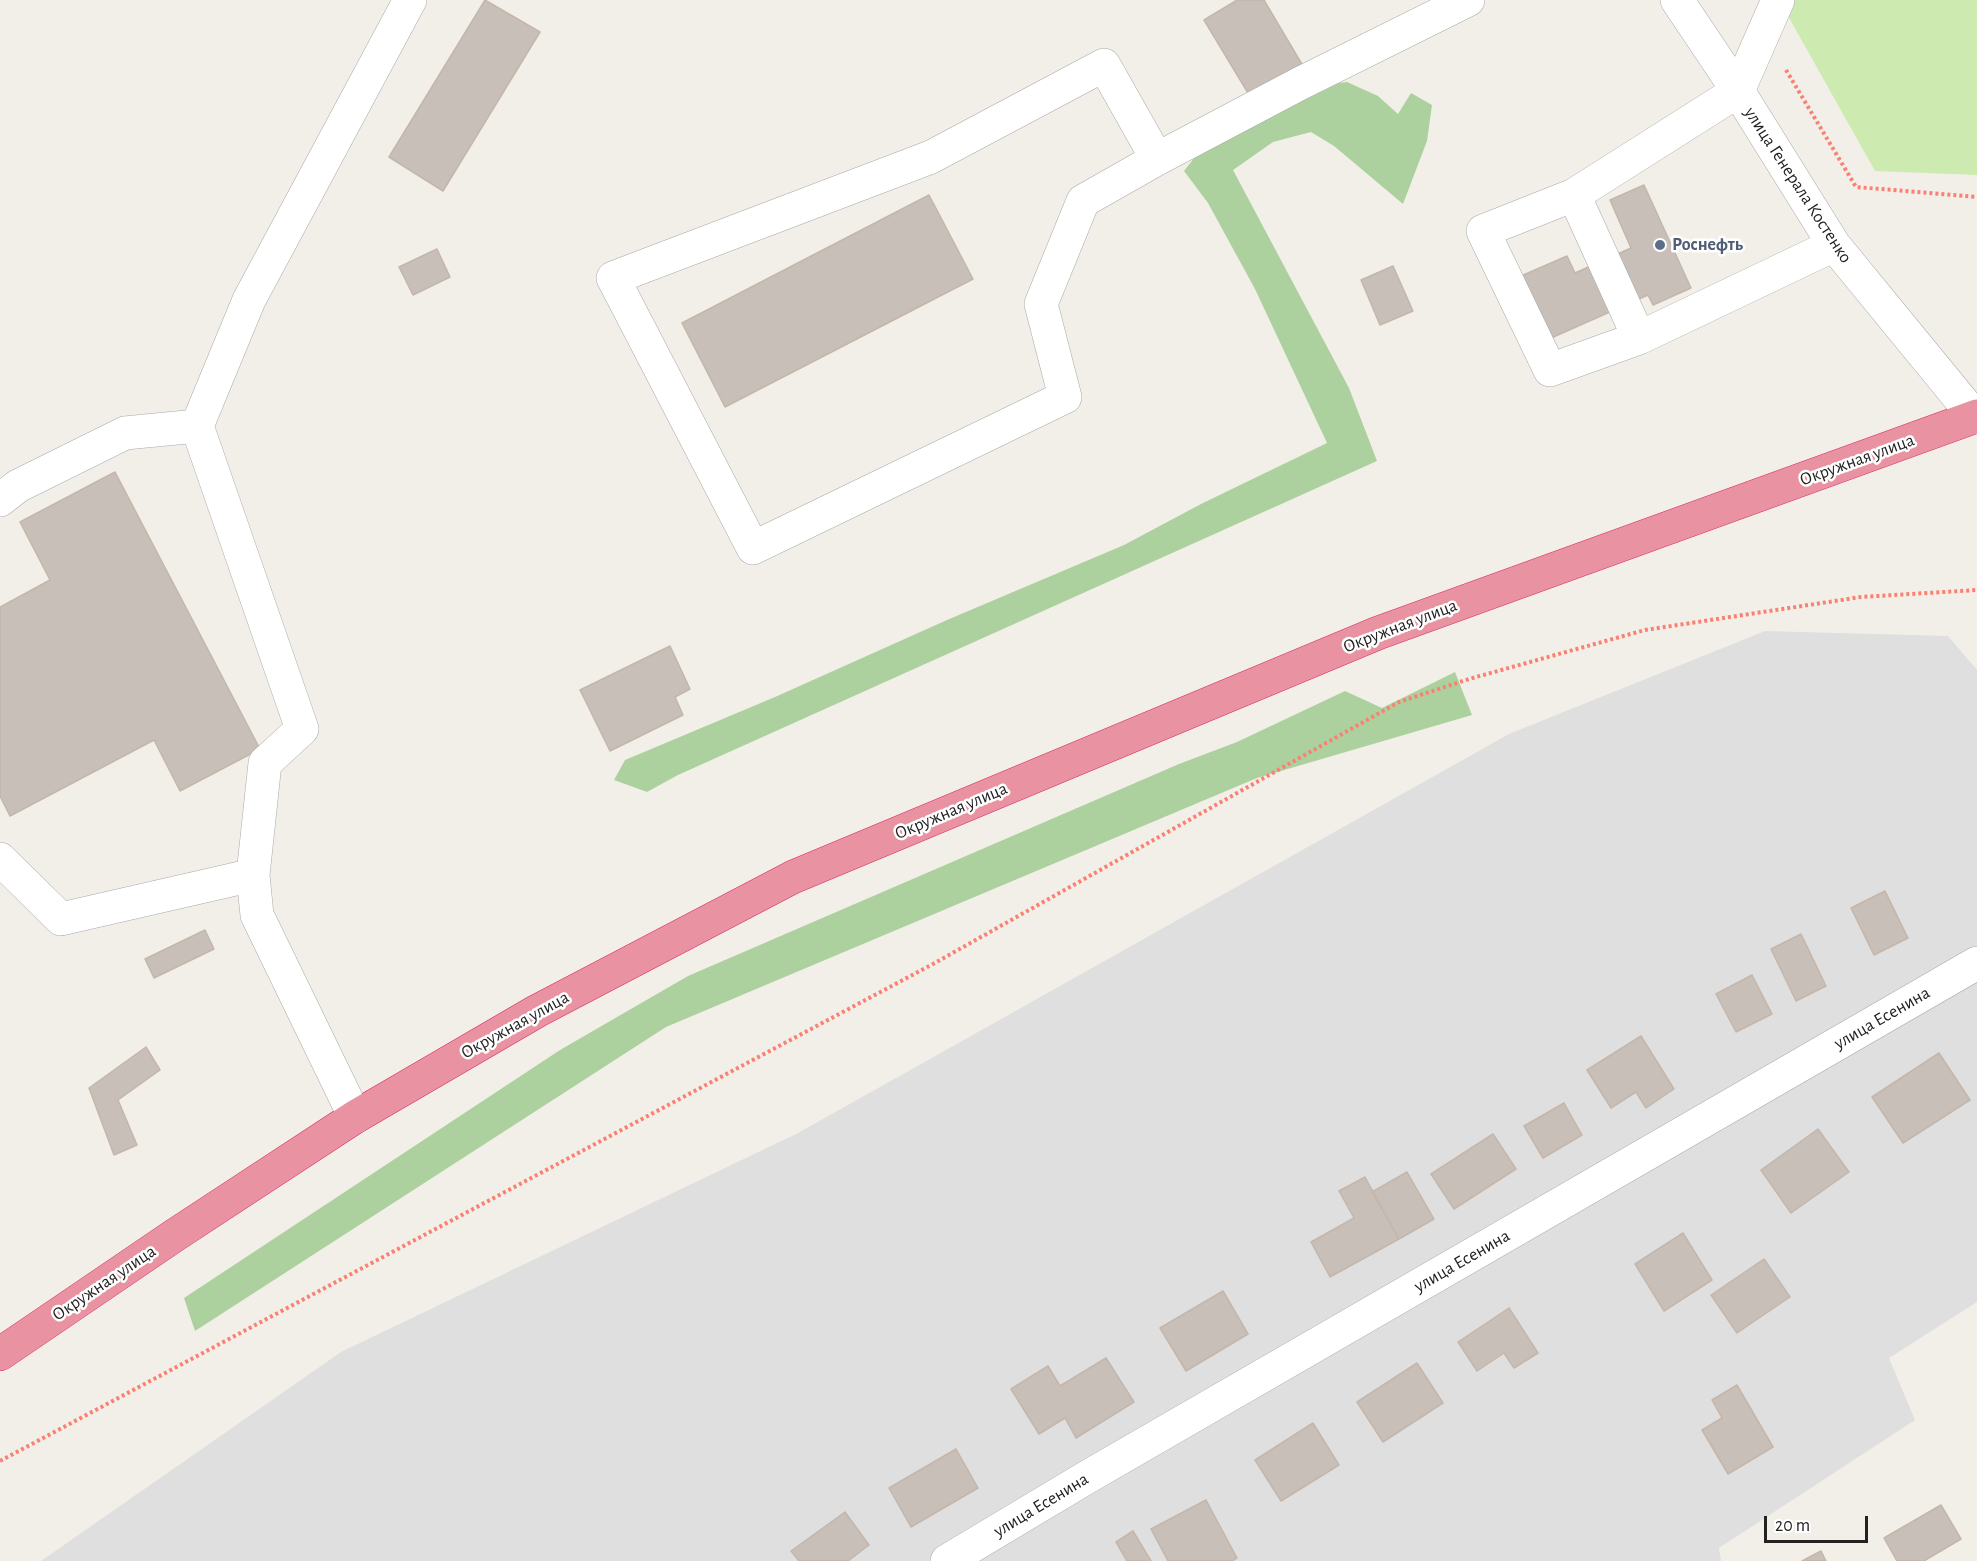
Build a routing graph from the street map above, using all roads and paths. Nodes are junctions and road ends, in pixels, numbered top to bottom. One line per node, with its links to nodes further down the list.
1 (410, 0): 13 (street)
2 (1468, 0): 7 (street)
3 (1677, 0): 6 (street, улица Генерала Костенко)
4 (1778, 0): 5 (street)
5 (1764, 33): 6 (street); 9 (path)
6 (1738, 91): 8 (street); 10 (street, улица Генерала Костенко)
7 (1157, 159): 7 (street)
8 (1574, 195): 11 (street); 11 (street)
9 (1977, 197)
10 (1833, 245): 11 (street); 12 (street, улица Генерала Костенко)
11 (1639, 338)
12 (1976, 417): 19 (highway, Окружная улица)
13 (196, 426): 14 (street); 17 (street)
14 (0, 500)
15 (1977, 590): 21 (path)
16 (0, 859): 17 (street)
17 (253, 875): 19 (street)
18 (1977, 963): 22 (street, улица Есенина)
19 (355, 1117): 20 (highway, Окружная улица)
20 (0, 1354)
21 (0, 1461)
22 (947, 1561)

